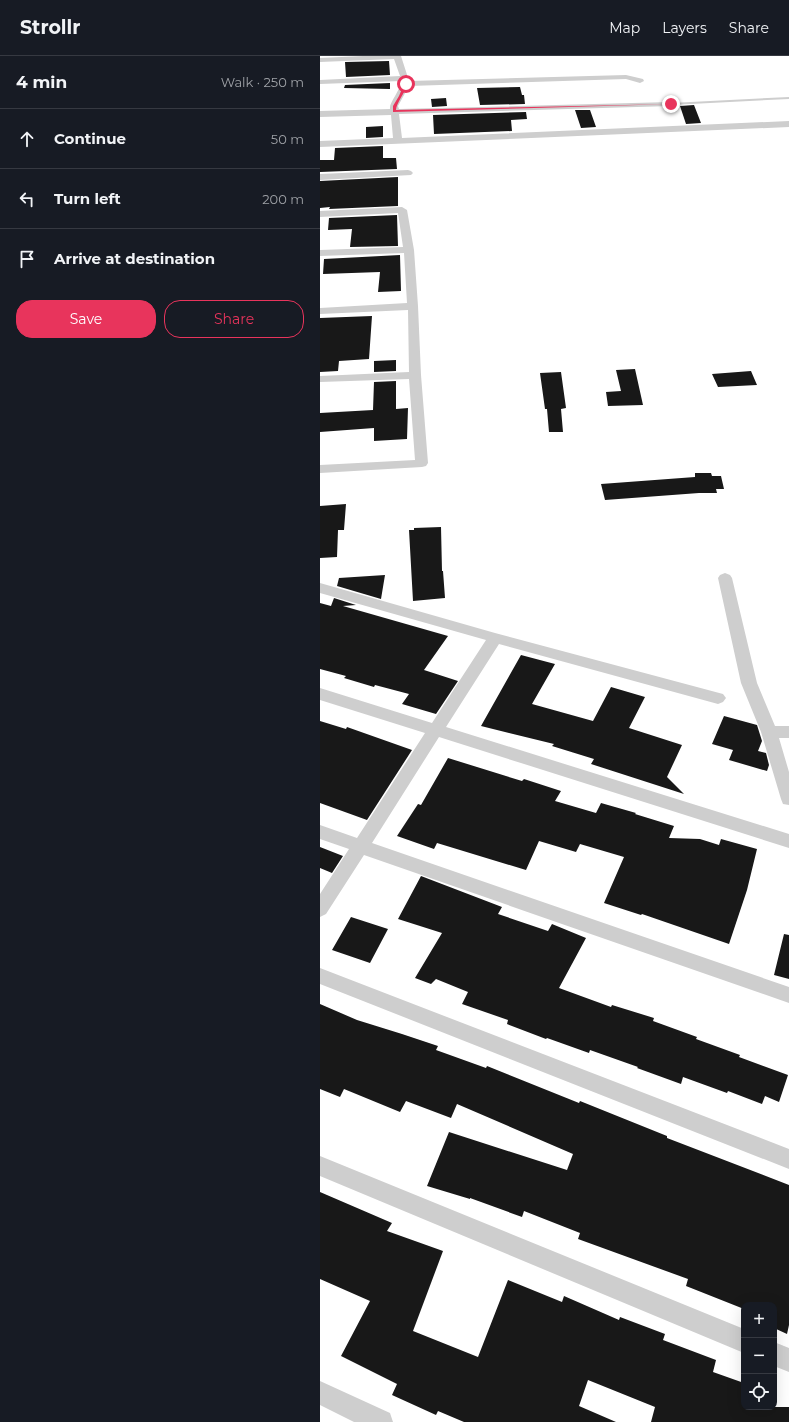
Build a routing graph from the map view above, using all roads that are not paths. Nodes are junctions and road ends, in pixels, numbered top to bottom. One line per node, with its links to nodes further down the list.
1 (397, 57): 2 (street); 3 (street)
2 (320, 60)
3 (405, 81): 4 (street); 5 (street); 8 (street)
4 (640, 81)
5 (320, 82)
6 (789, 98): 7 (lane)
7 (671, 104): 8 (street)
8 (394, 112): 9 (street); 11 (street)
9 (320, 114)
10 (789, 124): 11 (street)
11 (398, 140): 12 (street)
12 (320, 144)
13 (408, 174): 14 (street)
14 (320, 177)
15 (320, 214): 16 (street)
16 (409, 250): 17 (street); 18 (street)
17 (320, 253)
18 (413, 306): 19 (street); 20 (street)
19 (320, 311)
20 (415, 375): 21 (street); 22 (street)
21 (320, 379)
22 (320, 469)
23 (725, 578): 29 (street)
24 (320, 588): 25 (street)
25 (495, 638): 27 (street); 28 (street)
26 (320, 694): 28 (street)
27 (718, 698)
28 (436, 730): 33 (street); 34 (street)
29 (769, 732): 30 (street); 31 (street)
30 (789, 732)
31 (789, 799)
32 (320, 832): 34 (street)
33 (789, 841)
34 (361, 846): 35 (street); 37 (street)
35 (320, 909)
36 (320, 976): 38 (street)
37 (789, 995)
38 (789, 1159)
39 (320, 1166): 40 (street)
40 (741, 1340)
41 (777, 1355): 42 (street)
42 (789, 1360)
43 (320, 1393): 44 (street)
44 (381, 1422)

